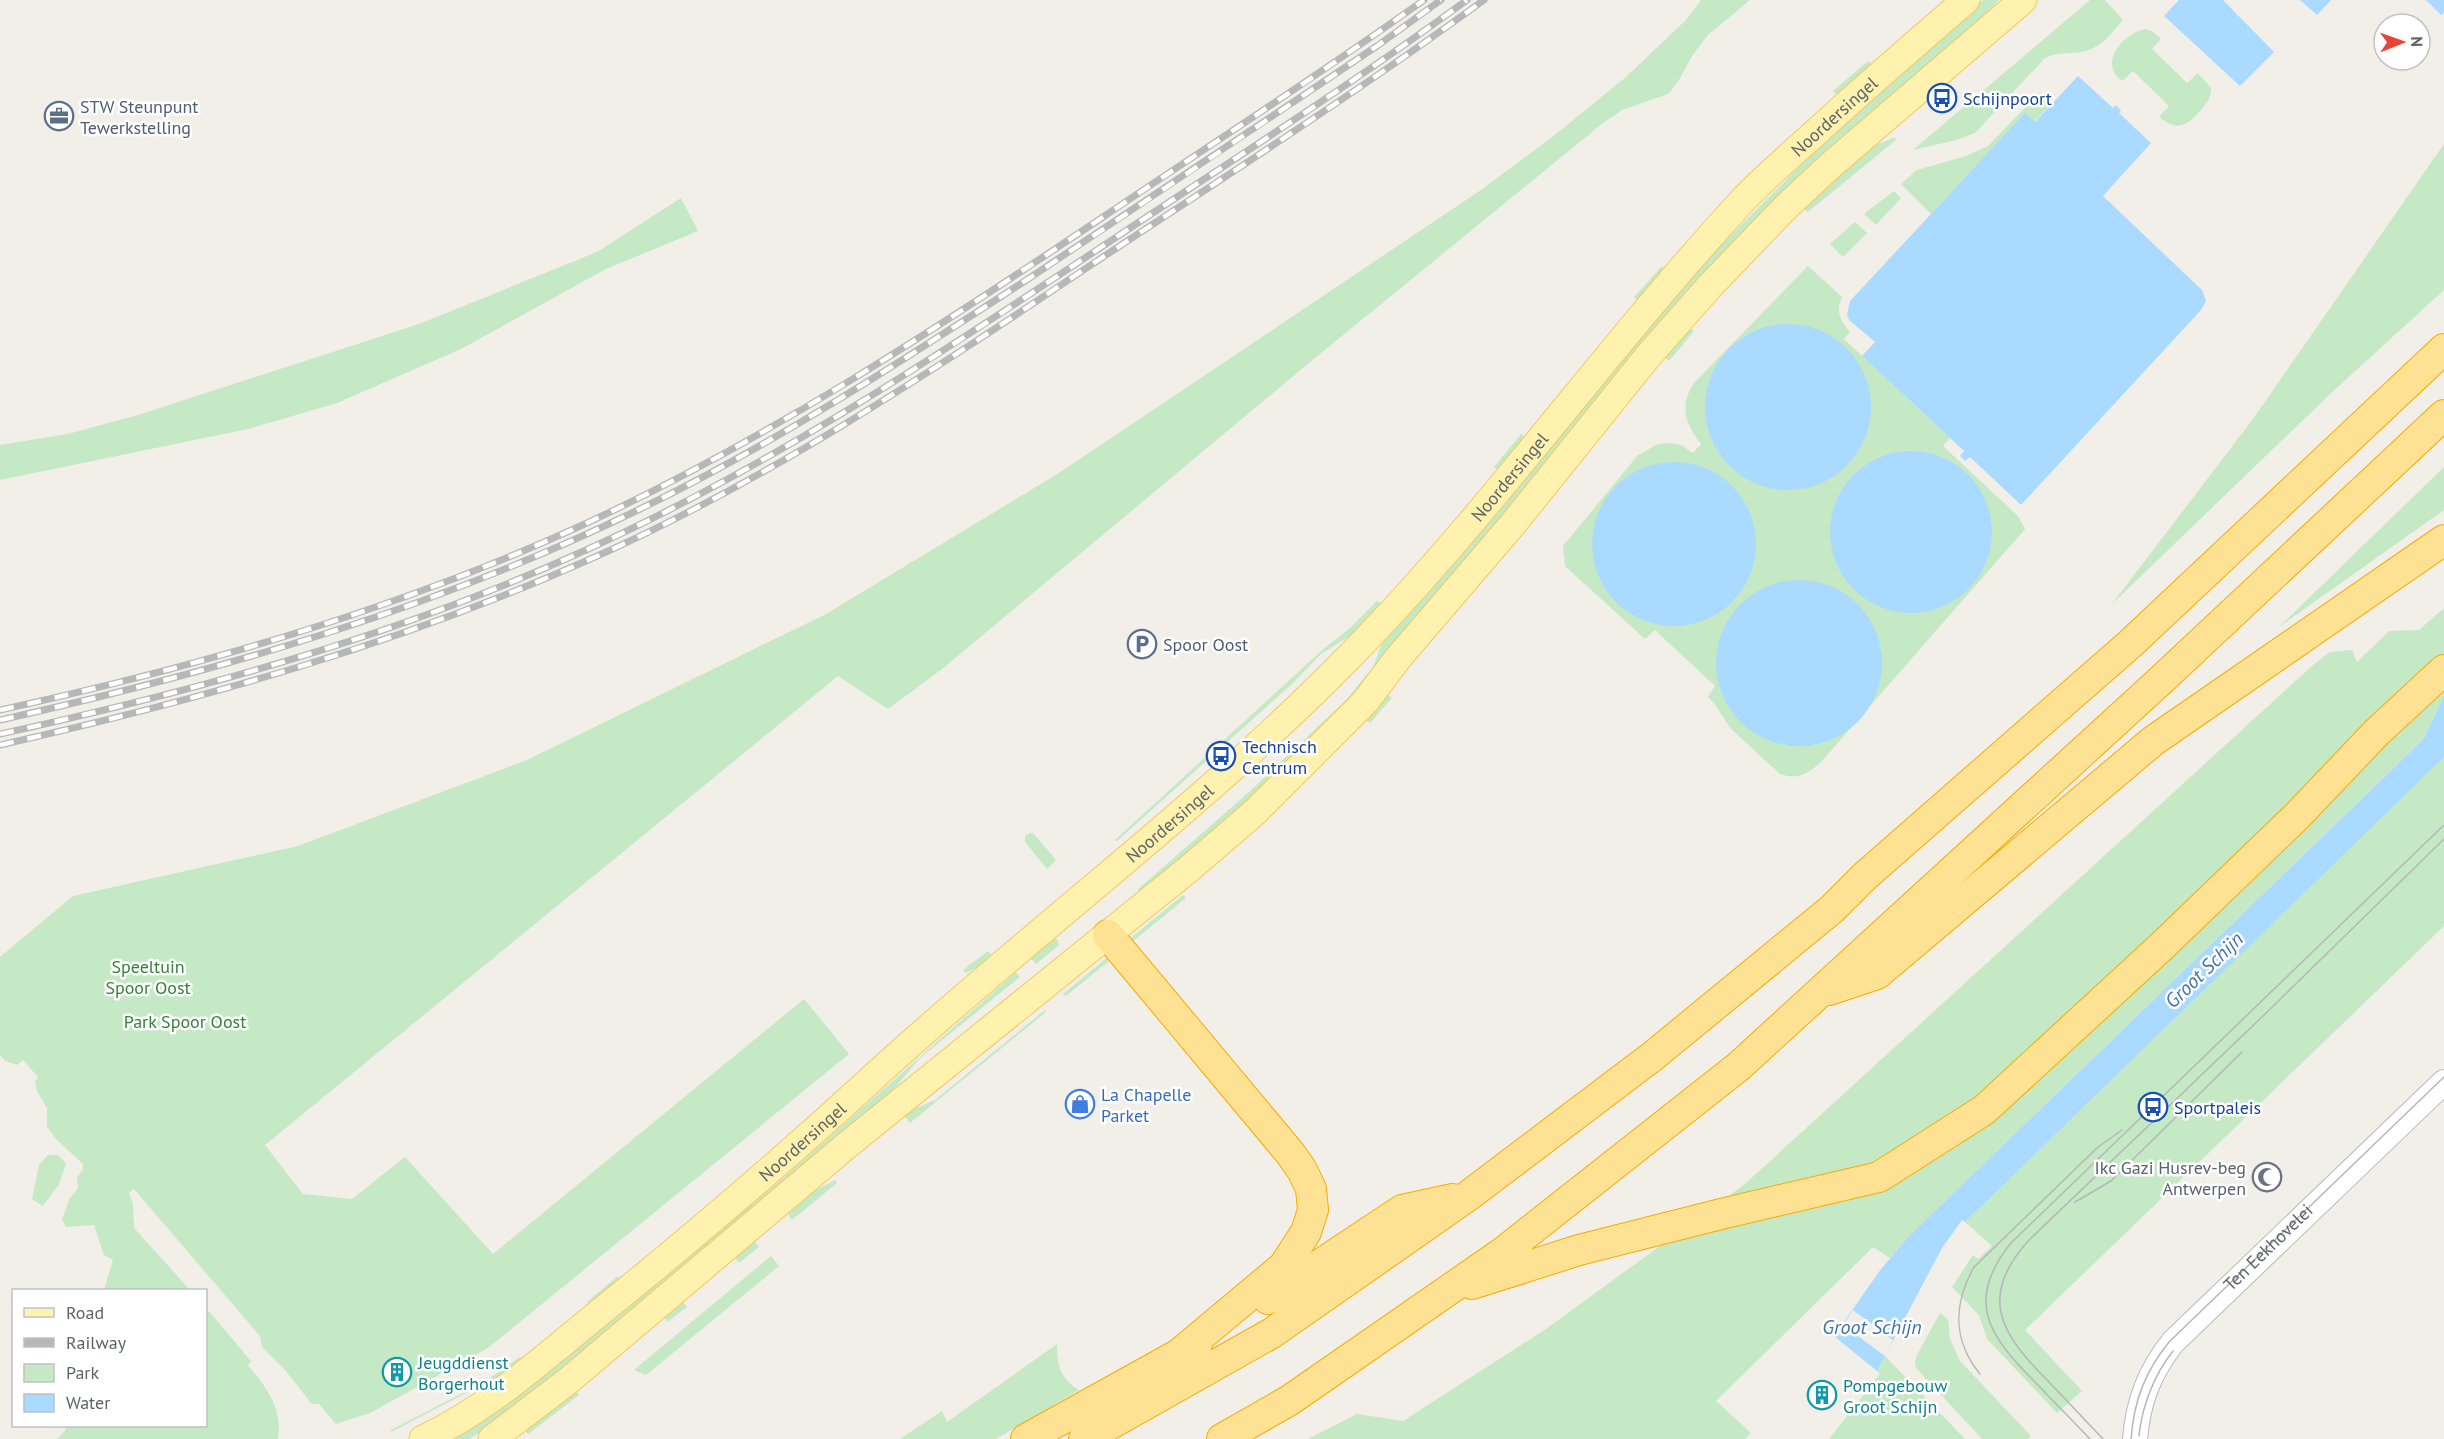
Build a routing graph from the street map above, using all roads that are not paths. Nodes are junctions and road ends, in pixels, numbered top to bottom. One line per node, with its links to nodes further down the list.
1 (1966, 0): 7 (main road, Noordersingel)
2 (2023, 0): 8 (main road, Noordersingel)
3 (2444, 348): 11 (highway)
4 (2444, 415): 9 (highway)
5 (2444, 540): 9 (highway)
6 (2444, 670): 12 (highway)
7 (1078, 901): 8 (main road); 14 (main road, Noordersingel)
8 (1108, 935): 13 (highway); 15 (main road, Noordersingel)
9 (1821, 992): 12 (highway)
10 (2444, 1082): 19 (street, Ten Eekhovelei)
11 (1468, 1196): 13 (highway); 17 (highway)
12 (1443, 1293): 18 (highway)
13 (1179, 1354): 16 (highway)
14 (423, 1439)
15 (492, 1439)
16 (1026, 1439)
17 (1084, 1439)
18 (1222, 1439)
19 (2135, 1439)

